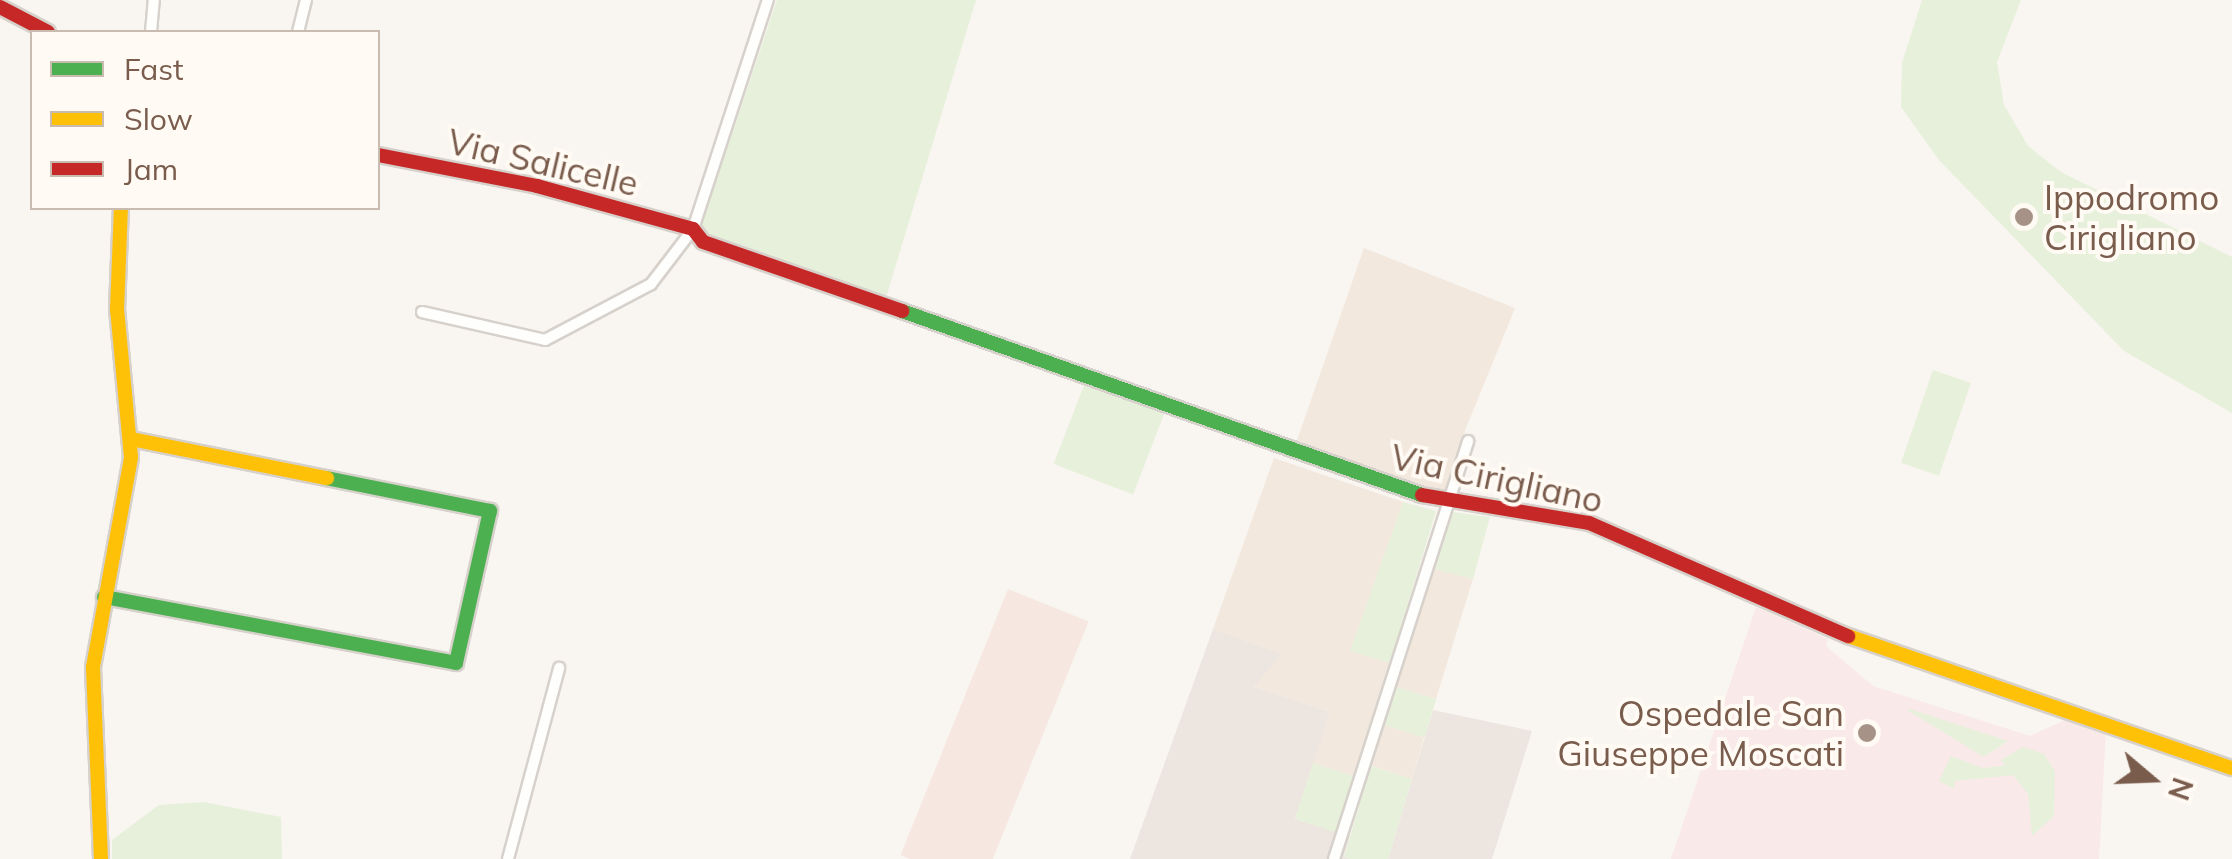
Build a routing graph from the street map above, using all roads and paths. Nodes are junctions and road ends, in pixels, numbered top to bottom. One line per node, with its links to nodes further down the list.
1 (154, 0): 6 (street)
2 (306, 0): 7 (street)
3 (768, 0): 10 (street)
4 (0, 7): 5 (street)
5 (46, 30)
6 (151, 30)
7 (298, 30)
8 (380, 156): 10 (street, Via Salicelle)
9 (121, 210): 12 (street)
10 (693, 229): 11 (street); 14 (street, Via Cirigliano)
11 (422, 312)
12 (131, 439): 15 (street); 15 (street)
13 (1468, 441): 14 (street)
14 (1447, 502): 17 (street, Via Cirigliano); 20 (street)
15 (104, 598): 18 (street)
16 (559, 668): 19 (street)
17 (2232, 768)
18 (101, 859)
19 (508, 859)
20 (1334, 859)

